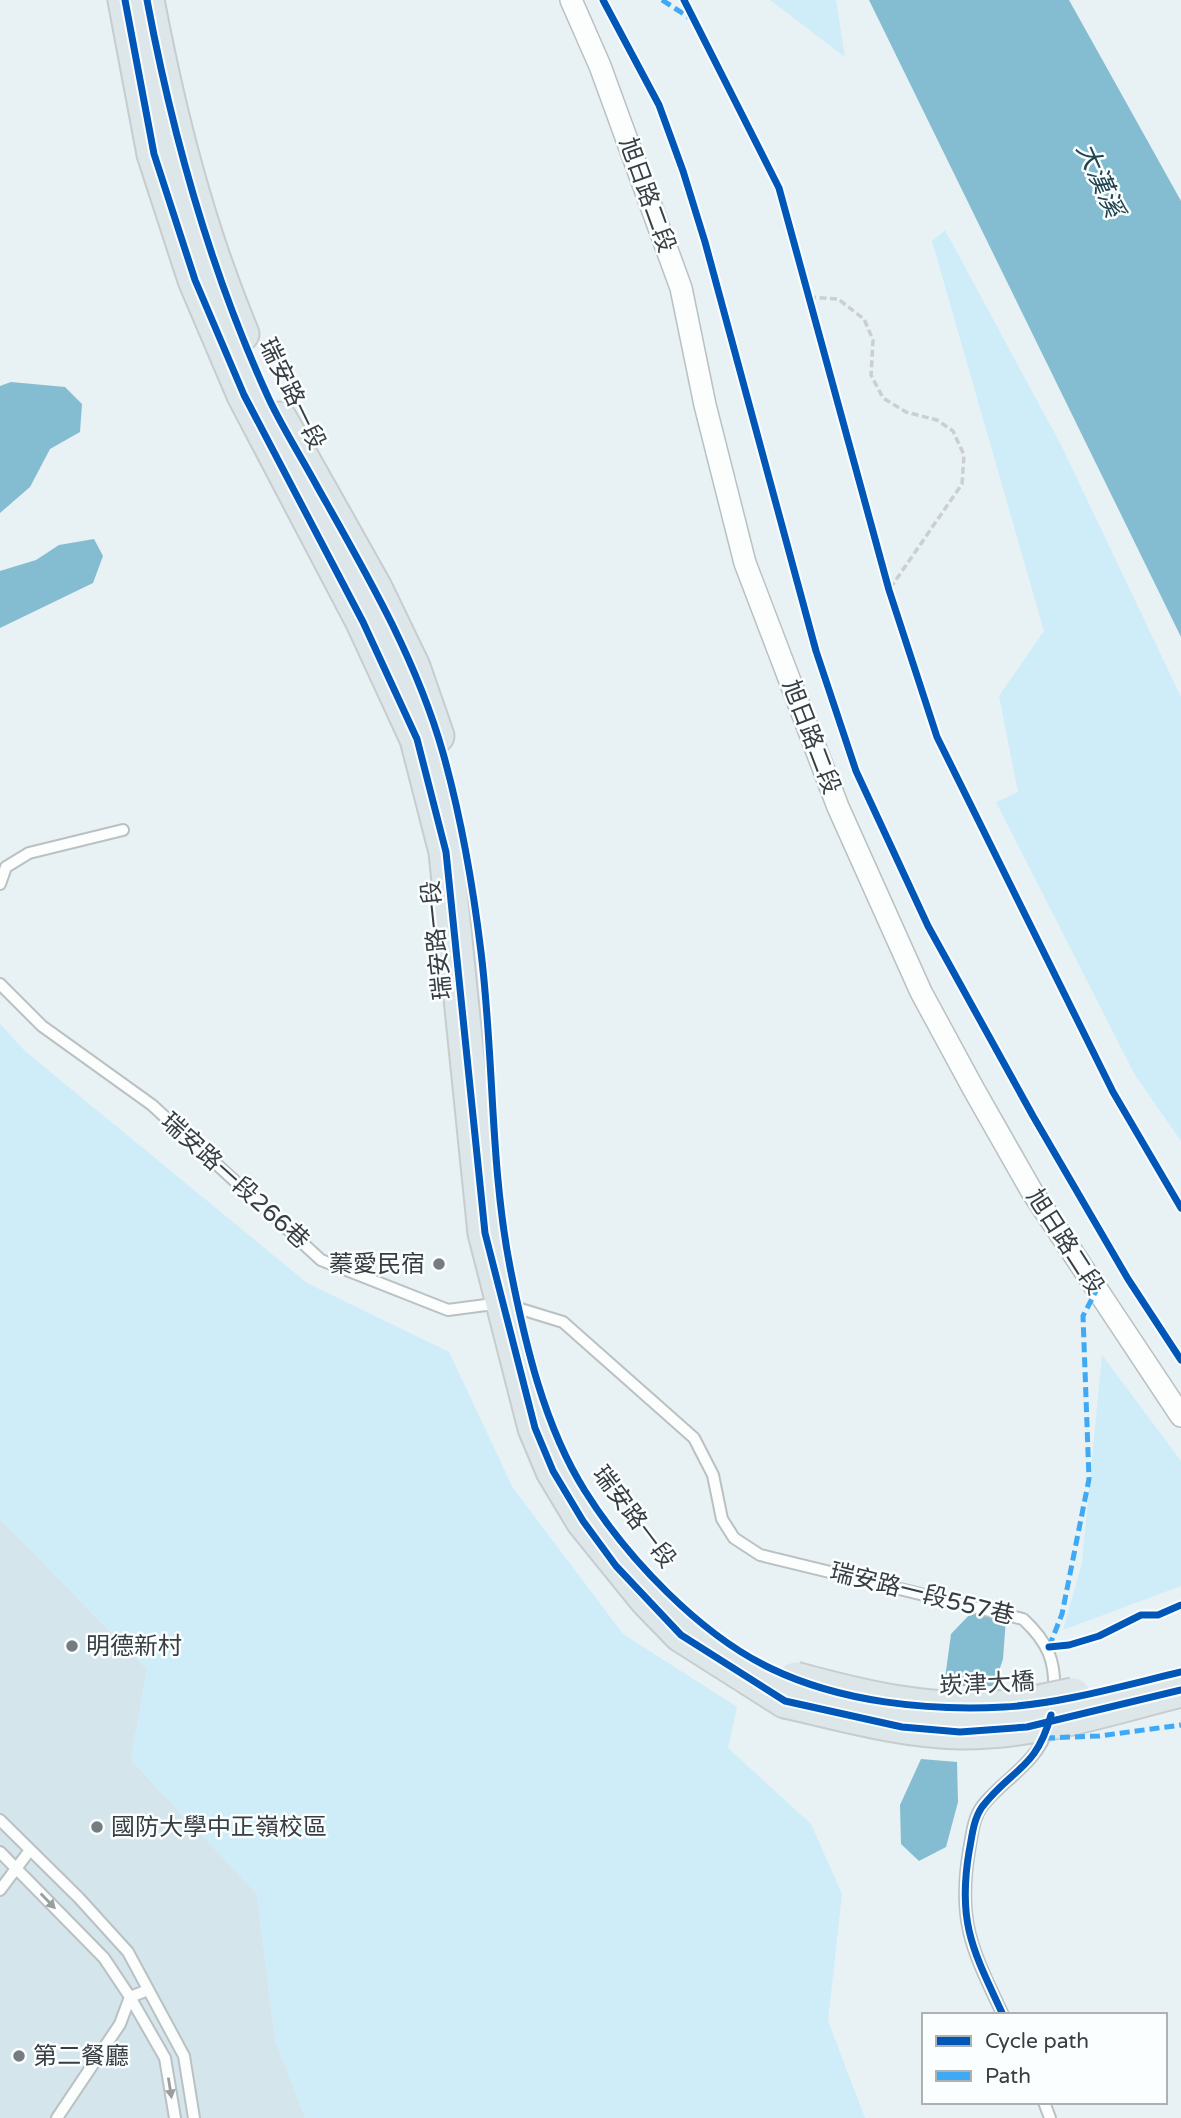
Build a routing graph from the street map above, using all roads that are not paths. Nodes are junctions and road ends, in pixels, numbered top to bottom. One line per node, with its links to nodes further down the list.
1 (125, 0): 7 (main road, 瑞安路一段)
2 (147, 0): 7 (main road, 瑞安路一段)
3 (571, 0): 8 (street, 旭日路二段)
4 (123, 830): 5 (lane)
5 (0, 884)
6 (0, 984): 7 (lane, 瑞安路一段266巷)
7 (511, 1307): 10 (main road, 瑞安路一段); 19 (lane, 瑞安路一段557巷)
8 (1181, 1416)
9 (1181, 1672): 10 (main road, 崁津大橋, bridge)
10 (790, 1690): 11 (main road, 崁津大橋, bridge)
11 (1181, 1690)
12 (0, 1820): 13 (lane)
13 (30, 1850): 15 (lane); 17 (lane)
14 (0, 1852): 15 (lane)
15 (17, 1869): 16 (lane); 18 (lane, one-way to 18)
16 (0, 1890)
17 (148, 1990): 18 (lane); 22 (lane)
18 (130, 1997): 20 (lane); 21 (lane, one-way to 21)
19 (1002, 2013)
20 (57, 2118)
21 (175, 2118)
22 (194, 2118)

